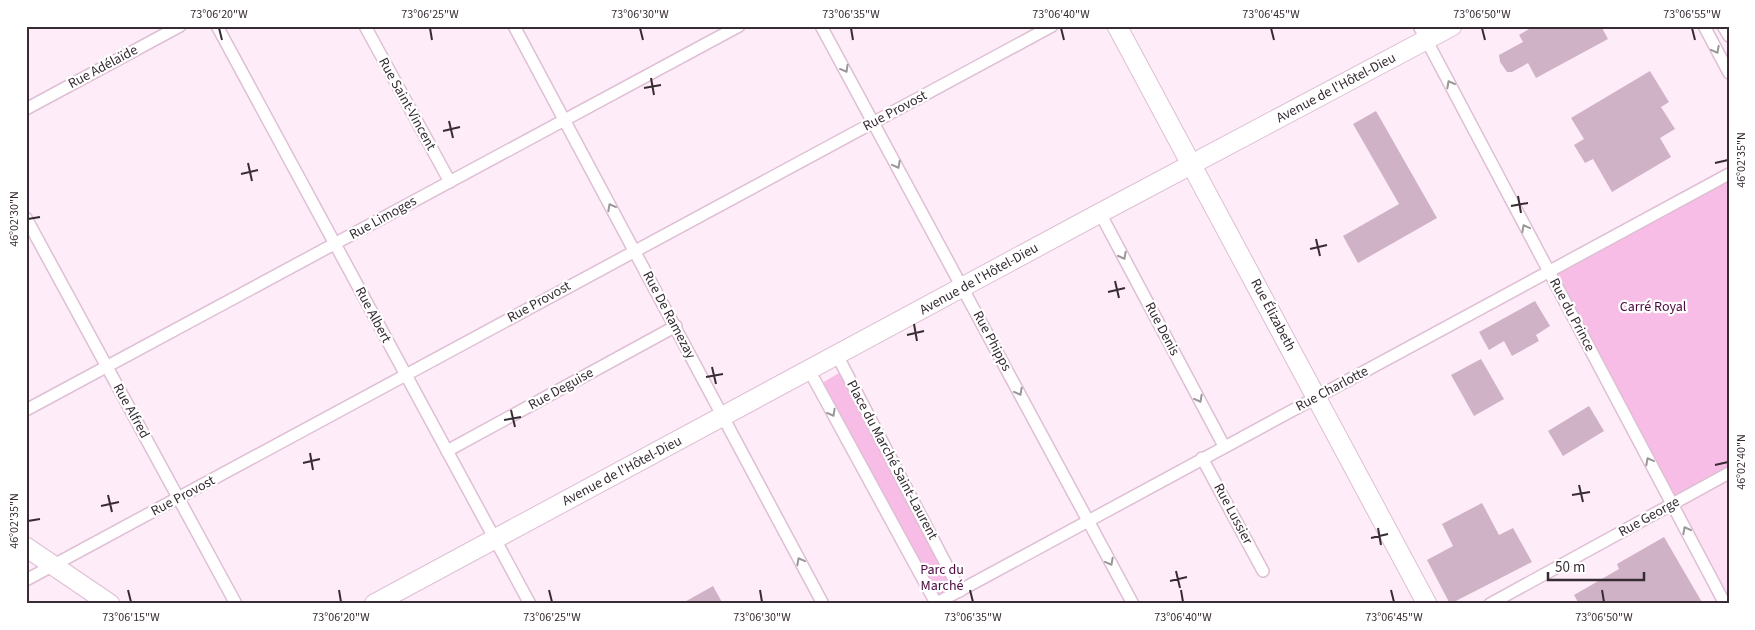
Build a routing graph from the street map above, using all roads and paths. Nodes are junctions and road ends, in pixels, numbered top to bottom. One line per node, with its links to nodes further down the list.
1 (180, 26): 15 (street, Rue Adélaïde)
2 (217, 26): 23 (street, Rue Albert)
3 (365, 26): 20 (street, Rue Saint-Vincent)
4 (514, 26): 16 (street, Rue De Ramezay)
5 (739, 26): 16 (street, Rue Limoges)
6 (822, 26): 17 (street, Rue Phipps, one-way to 17)
7 (1052, 26): 17 (street, Rue Provost)
8 (1117, 26): 18 (main road, Rue Élizabeth)
9 (1452, 26): 12 (main road, Avenue de l'Hôtel-Dieu)
10 (1704, 26): 14 (street, one-way to 14)
11 (1724, 26): 13 (street)
12 (1422, 33): 18 (main road, Avenue de l'Hôtel-Dieu); 25 (street, Rue du Prince, one-way to 12)
13 (1729, 36)
14 (1729, 73)
15 (26, 109)
16 (564, 120): 20 (street, Rue Limoges); 24 (street, Rue De Ramezay, one-way to 16)
17 (874, 122): 24 (street, Rue Provost); 26 (street, Rue Phipps, one-way to 26)
18 (1191, 164): 21 (main road, Avenue de l'Hôtel-Dieu); 32 (main road, Rue Élizabeth)
19 (1729, 174): 25 (street, Rue Charlotte)
20 (450, 182): 23 (street, Rue Limoges)
21 (1100, 213): 26 (main road, Avenue de l'Hôtel-Dieu); 35 (street, Rue Denis, one-way to 35)
22 (26, 218): 29 (street, Rue Alfred)
23 (335, 244): 29 (street, Rue Limoges); 31 (street, Rue Albert)
24 (634, 250): 27 (street, Rue De Ramezay); 31 (street, Rue Provost)
25 (1548, 271): 32 (street, Rue Charlotte); 40 (street, Rue du Prince, one-way to 25)
26 (963, 287): 28 (main road, Avenue de l'Hôtel-Dieu); 41 (street, Rue Phipps, one-way to 41)
27 (676, 326): 34 (street, Rue De Ramezay); 36 (street, Rue Deguise)
28 (838, 355): 30 (main road, Avenue de l'Hôtel-Dieu); 47 (street, Place du Marché Saint-Laurent)
29 (107, 366): 33 (street, Rue Limoges); 39 (street, Rue Alfred)
30 (809, 370): 34 (main road, Avenue de l'Hôtel-Dieu); 53 (street, one-way to 53)
31 (406, 375): 36 (street, Rue Albert); 39 (street, Rue Provost)
32 (1317, 397): 35 (street, Rue Charlotte); 55 (main road, Rue Élizabeth)
33 (26, 410)
34 (723, 416): 42 (main road, Avenue de l'Hôtel-Dieu); 52 (street, Rue De Ramezay, one-way to 34)
35 (1224, 446): 37 (street, Rue Charlotte)
36 (447, 451): 42 (street, Rue Albert)
37 (1202, 458): 41 (street, Rue Charlotte); 45 (street, Rue Lussier)
38 (1729, 473): 40 (street, Rue George)
39 (179, 498): 44 (street, Rue Provost); 49 (street, Rue Alfred)
40 (1672, 504): 56 (street, Rue George); 57 (street, Rue du Prince, one-way to 40)
41 (1088, 521): 47 (street, Rue Charlotte); 54 (street, Rue Phipps, one-way to 54)
42 (495, 539): 50 (main road, Avenue de l'Hôtel-Dieu); 51 (street, Rue Albert)
43 (26, 547): 44 (main road)
44 (54, 565): 46 (street, Rue Provost); 48 (main road)
45 (1263, 571)
46 (26, 580)
47 (960, 590): 53 (street, Rue Charlotte)
48 (110, 604)
49 (236, 604)
50 (374, 604)
51 (530, 604)
52 (823, 604)
53 (935, 604)
54 (1133, 604)
55 (1427, 604)
56 (1490, 604)
57 (1725, 604)

